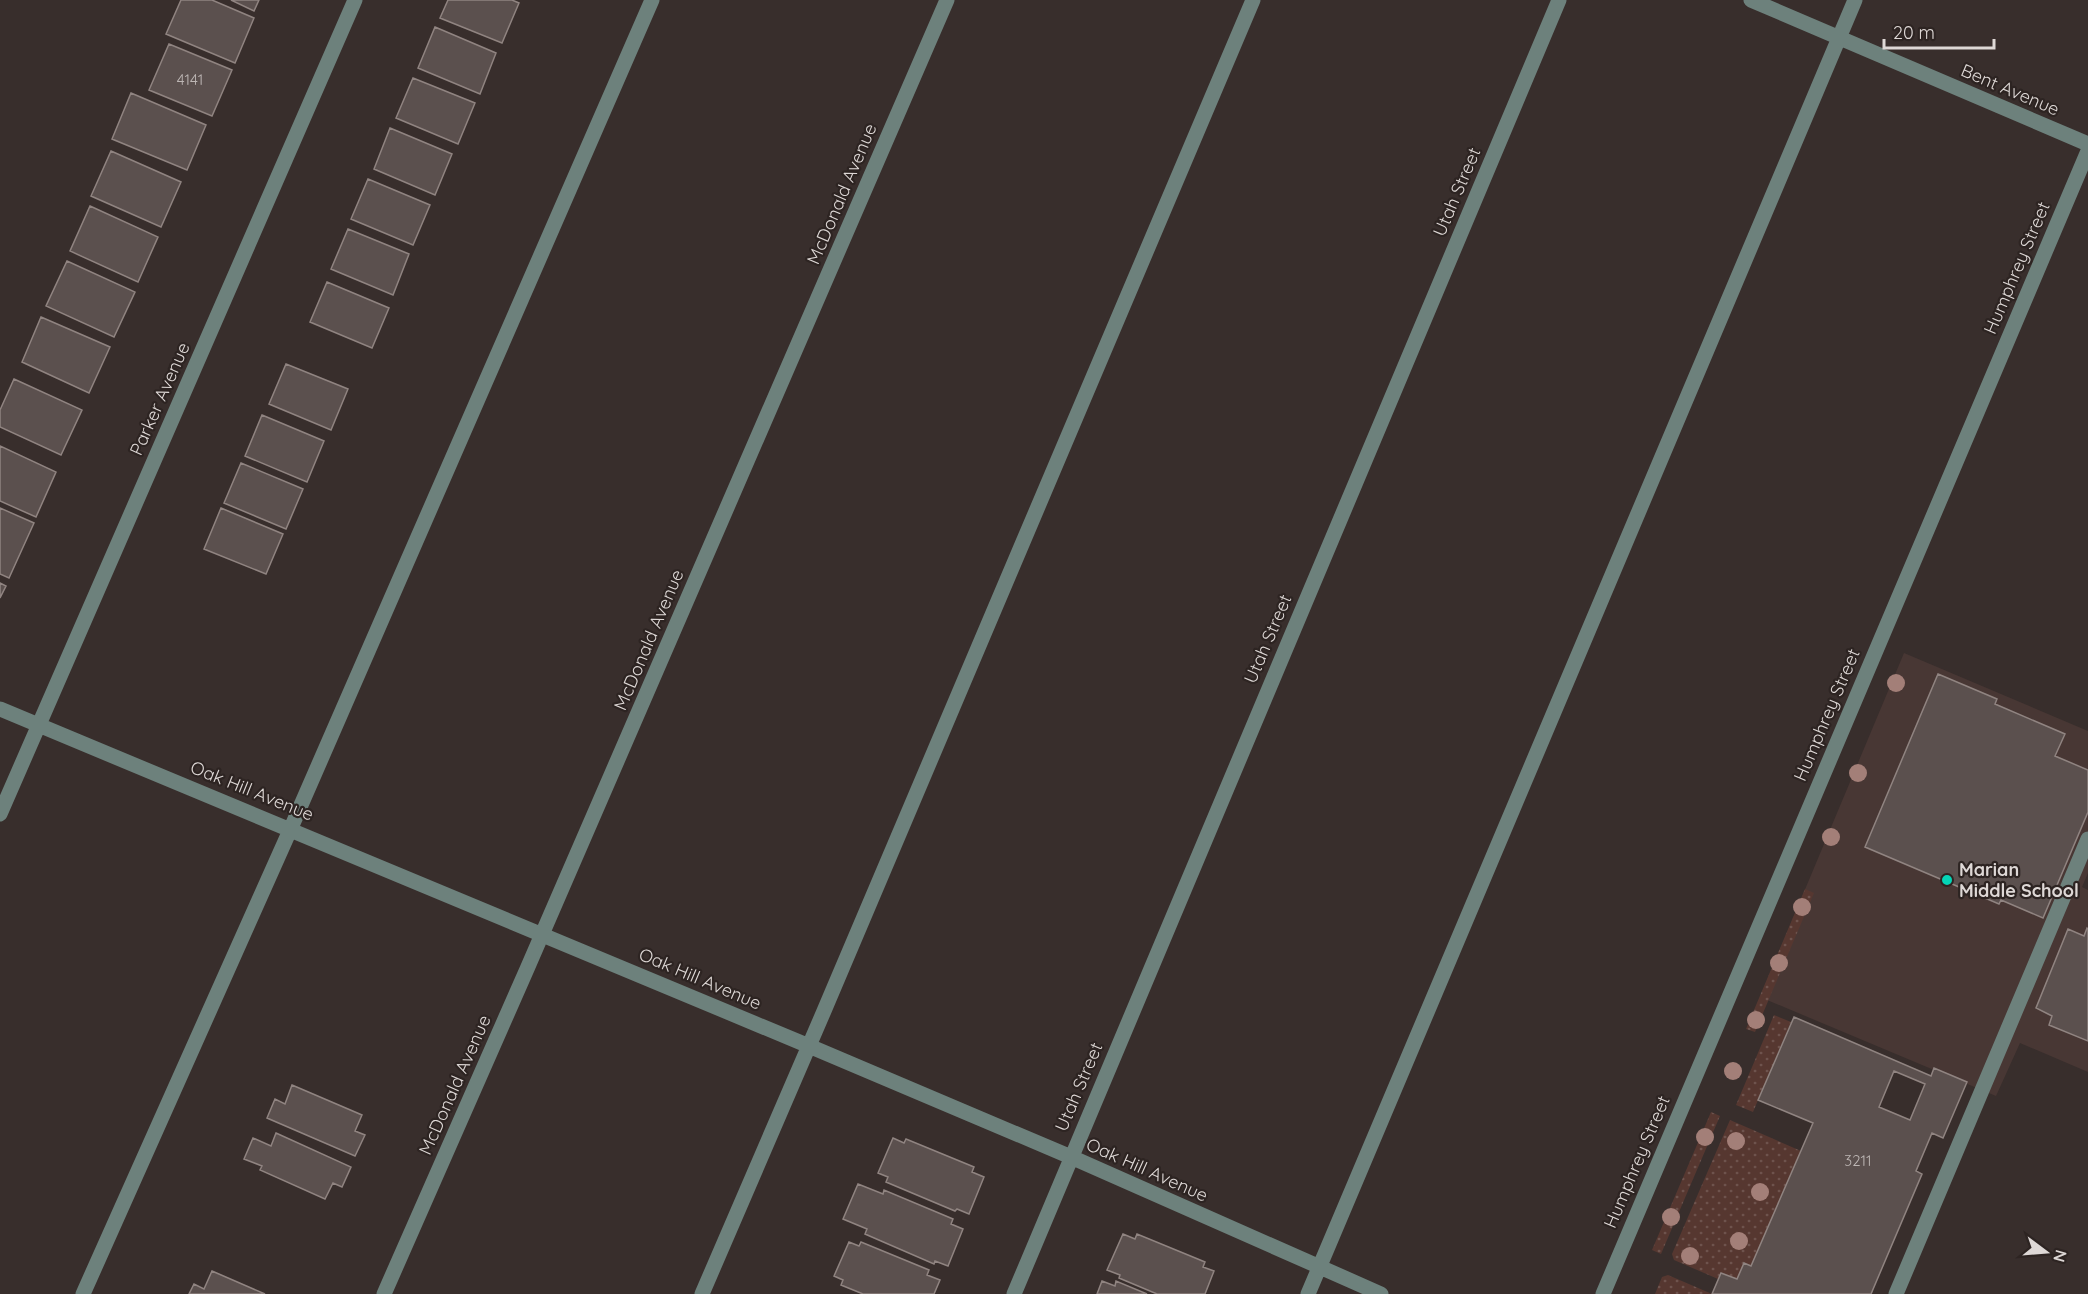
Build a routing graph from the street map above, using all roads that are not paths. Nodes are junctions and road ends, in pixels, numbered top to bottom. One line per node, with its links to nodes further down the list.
1 (355, 0): 12 (street, Parker Avenue)
2 (652, 0): 14 (street)
3 (947, 0): 16 (street, McDonald Avenue)
4 (1253, 0): 17 (street)
5 (1559, 0): 18 (street, Utah Street)
6 (1751, 0): 8 (street, Bent Avenue)
7 (1855, 0): 8 (street)
8 (1839, 38): 9 (street, Bent Avenue); 19 (street)
9 (2088, 144)
10 (2088, 151): 26 (street, Humphrey Street)
11 (0, 709): 12 (street, Oak Hill Avenue)
12 (39, 725): 13 (street, Parker Avenue); 14 (street, Oak Hill Avenue)
13 (0, 814)
14 (291, 828): 16 (street, Oak Hill Avenue); 20 (street)
15 (2088, 839): 27 (street)
16 (542, 934): 17 (street, Oak Hill Avenue); 21 (street, McDonald Avenue)
17 (809, 1046): 18 (street, Oak Hill Avenue); 22 (street)
18 (1071, 1157): 19 (street, Oak Hill Avenue); 23 (street, Utah Street)
19 (1319, 1267): 24 (street); 25 (street, Oak Hill Avenue)
20 (83, 1294)
21 (384, 1294)
22 (702, 1294)
23 (1014, 1294)
24 (1308, 1294)
25 (1381, 1294)
26 (1603, 1294)
27 (1896, 1294)

